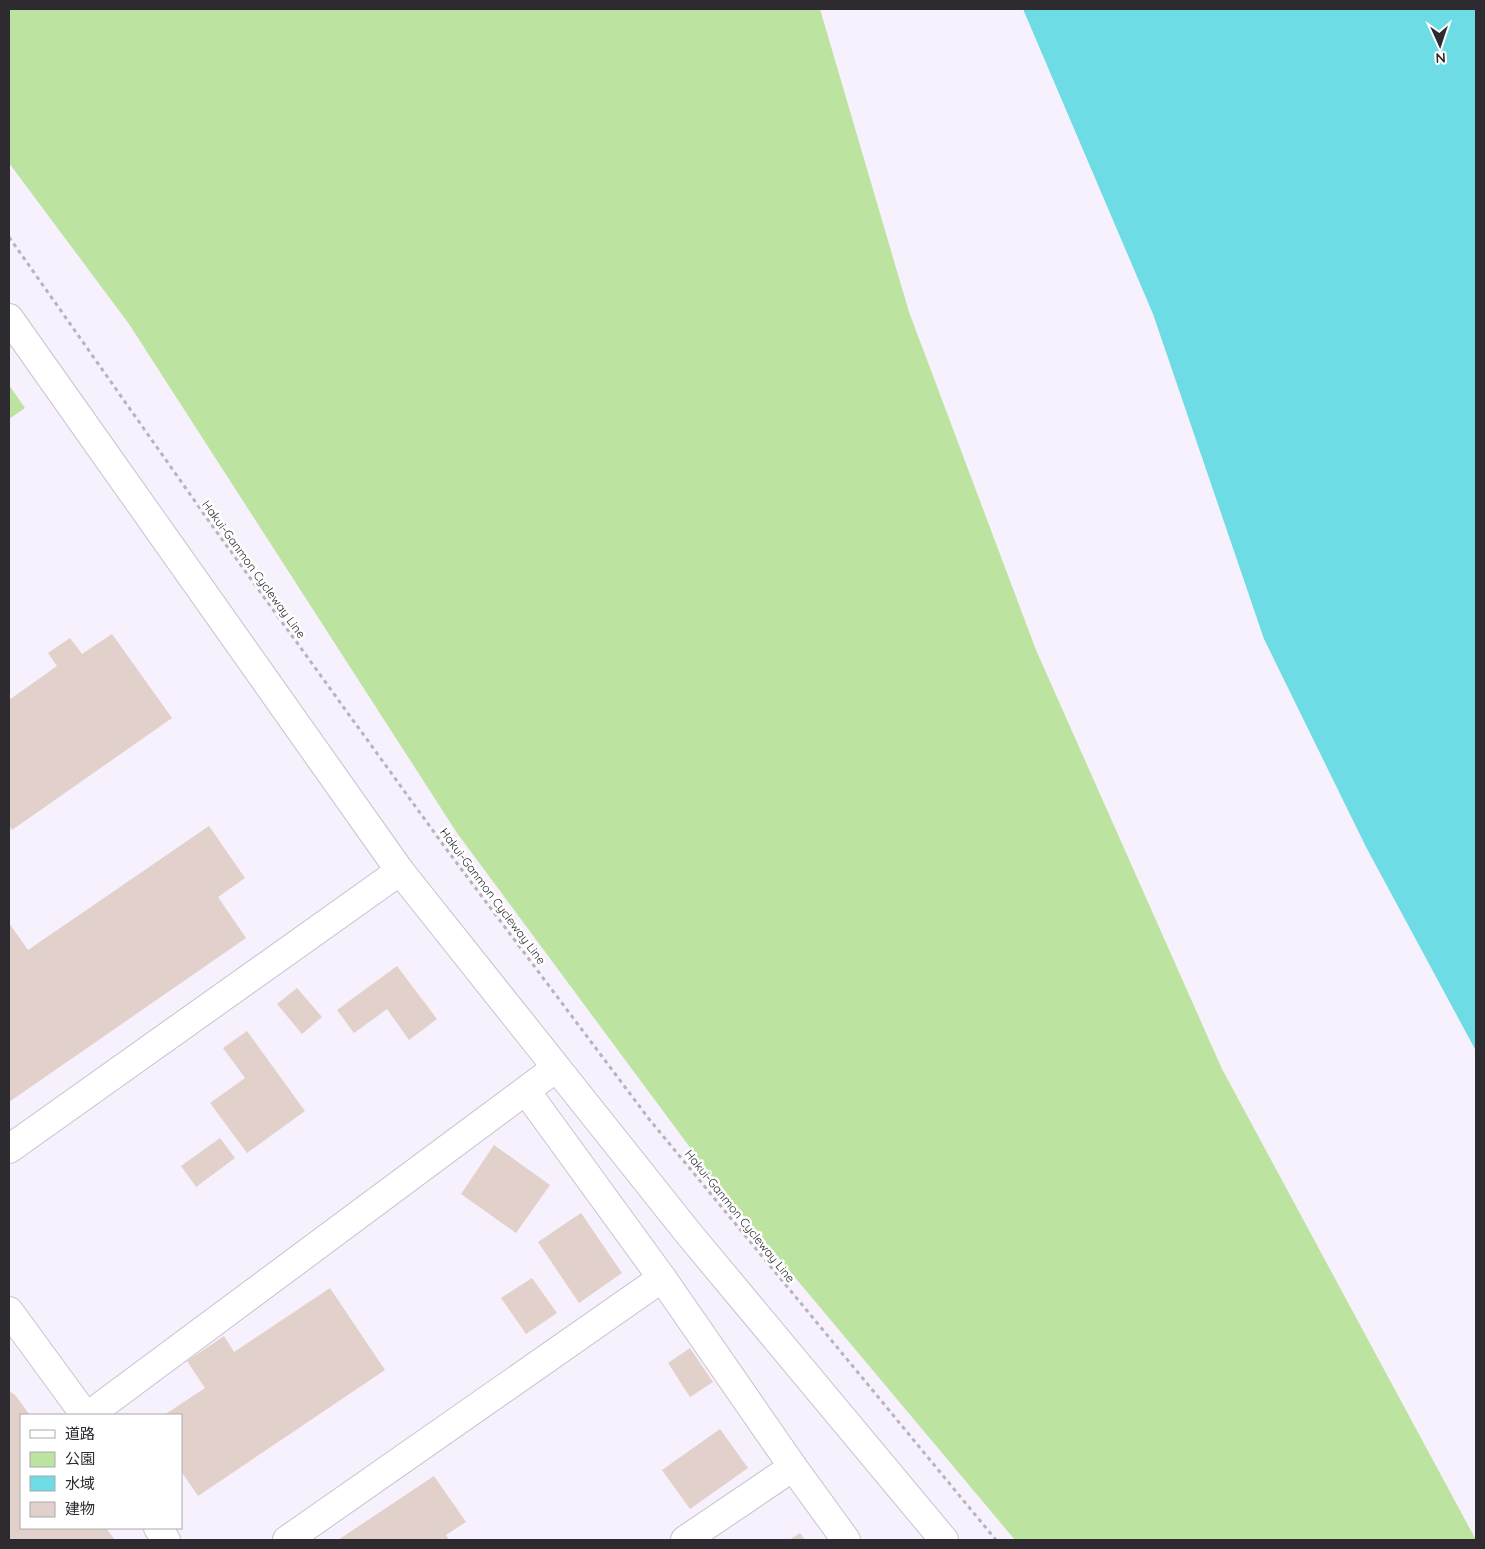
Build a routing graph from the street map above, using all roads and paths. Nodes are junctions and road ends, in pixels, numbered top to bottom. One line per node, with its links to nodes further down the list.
1 (9, 237): 18 (path, Hakui-Ganmon Cycleway Line)
2 (9, 318): 3 (street)
3 (400, 871): 4 (street); 6 (street)
4 (556, 1068): 5 (street); 17 (street)
5 (526, 1091): 7 (street); 10 (street)
6 (9, 1148)
7 (662, 1278): 11 (street); 14 (street)
8 (9, 1311): 9 (street)
9 (84, 1414)
10 (90, 1414)
11 (792, 1467): 15 (street); 16 (street)
12 (159, 1529): 13 (street)
13 (166, 1540)
14 (287, 1540)
15 (685, 1540)
16 (846, 1540)
17 (944, 1540)
18 (996, 1540)

